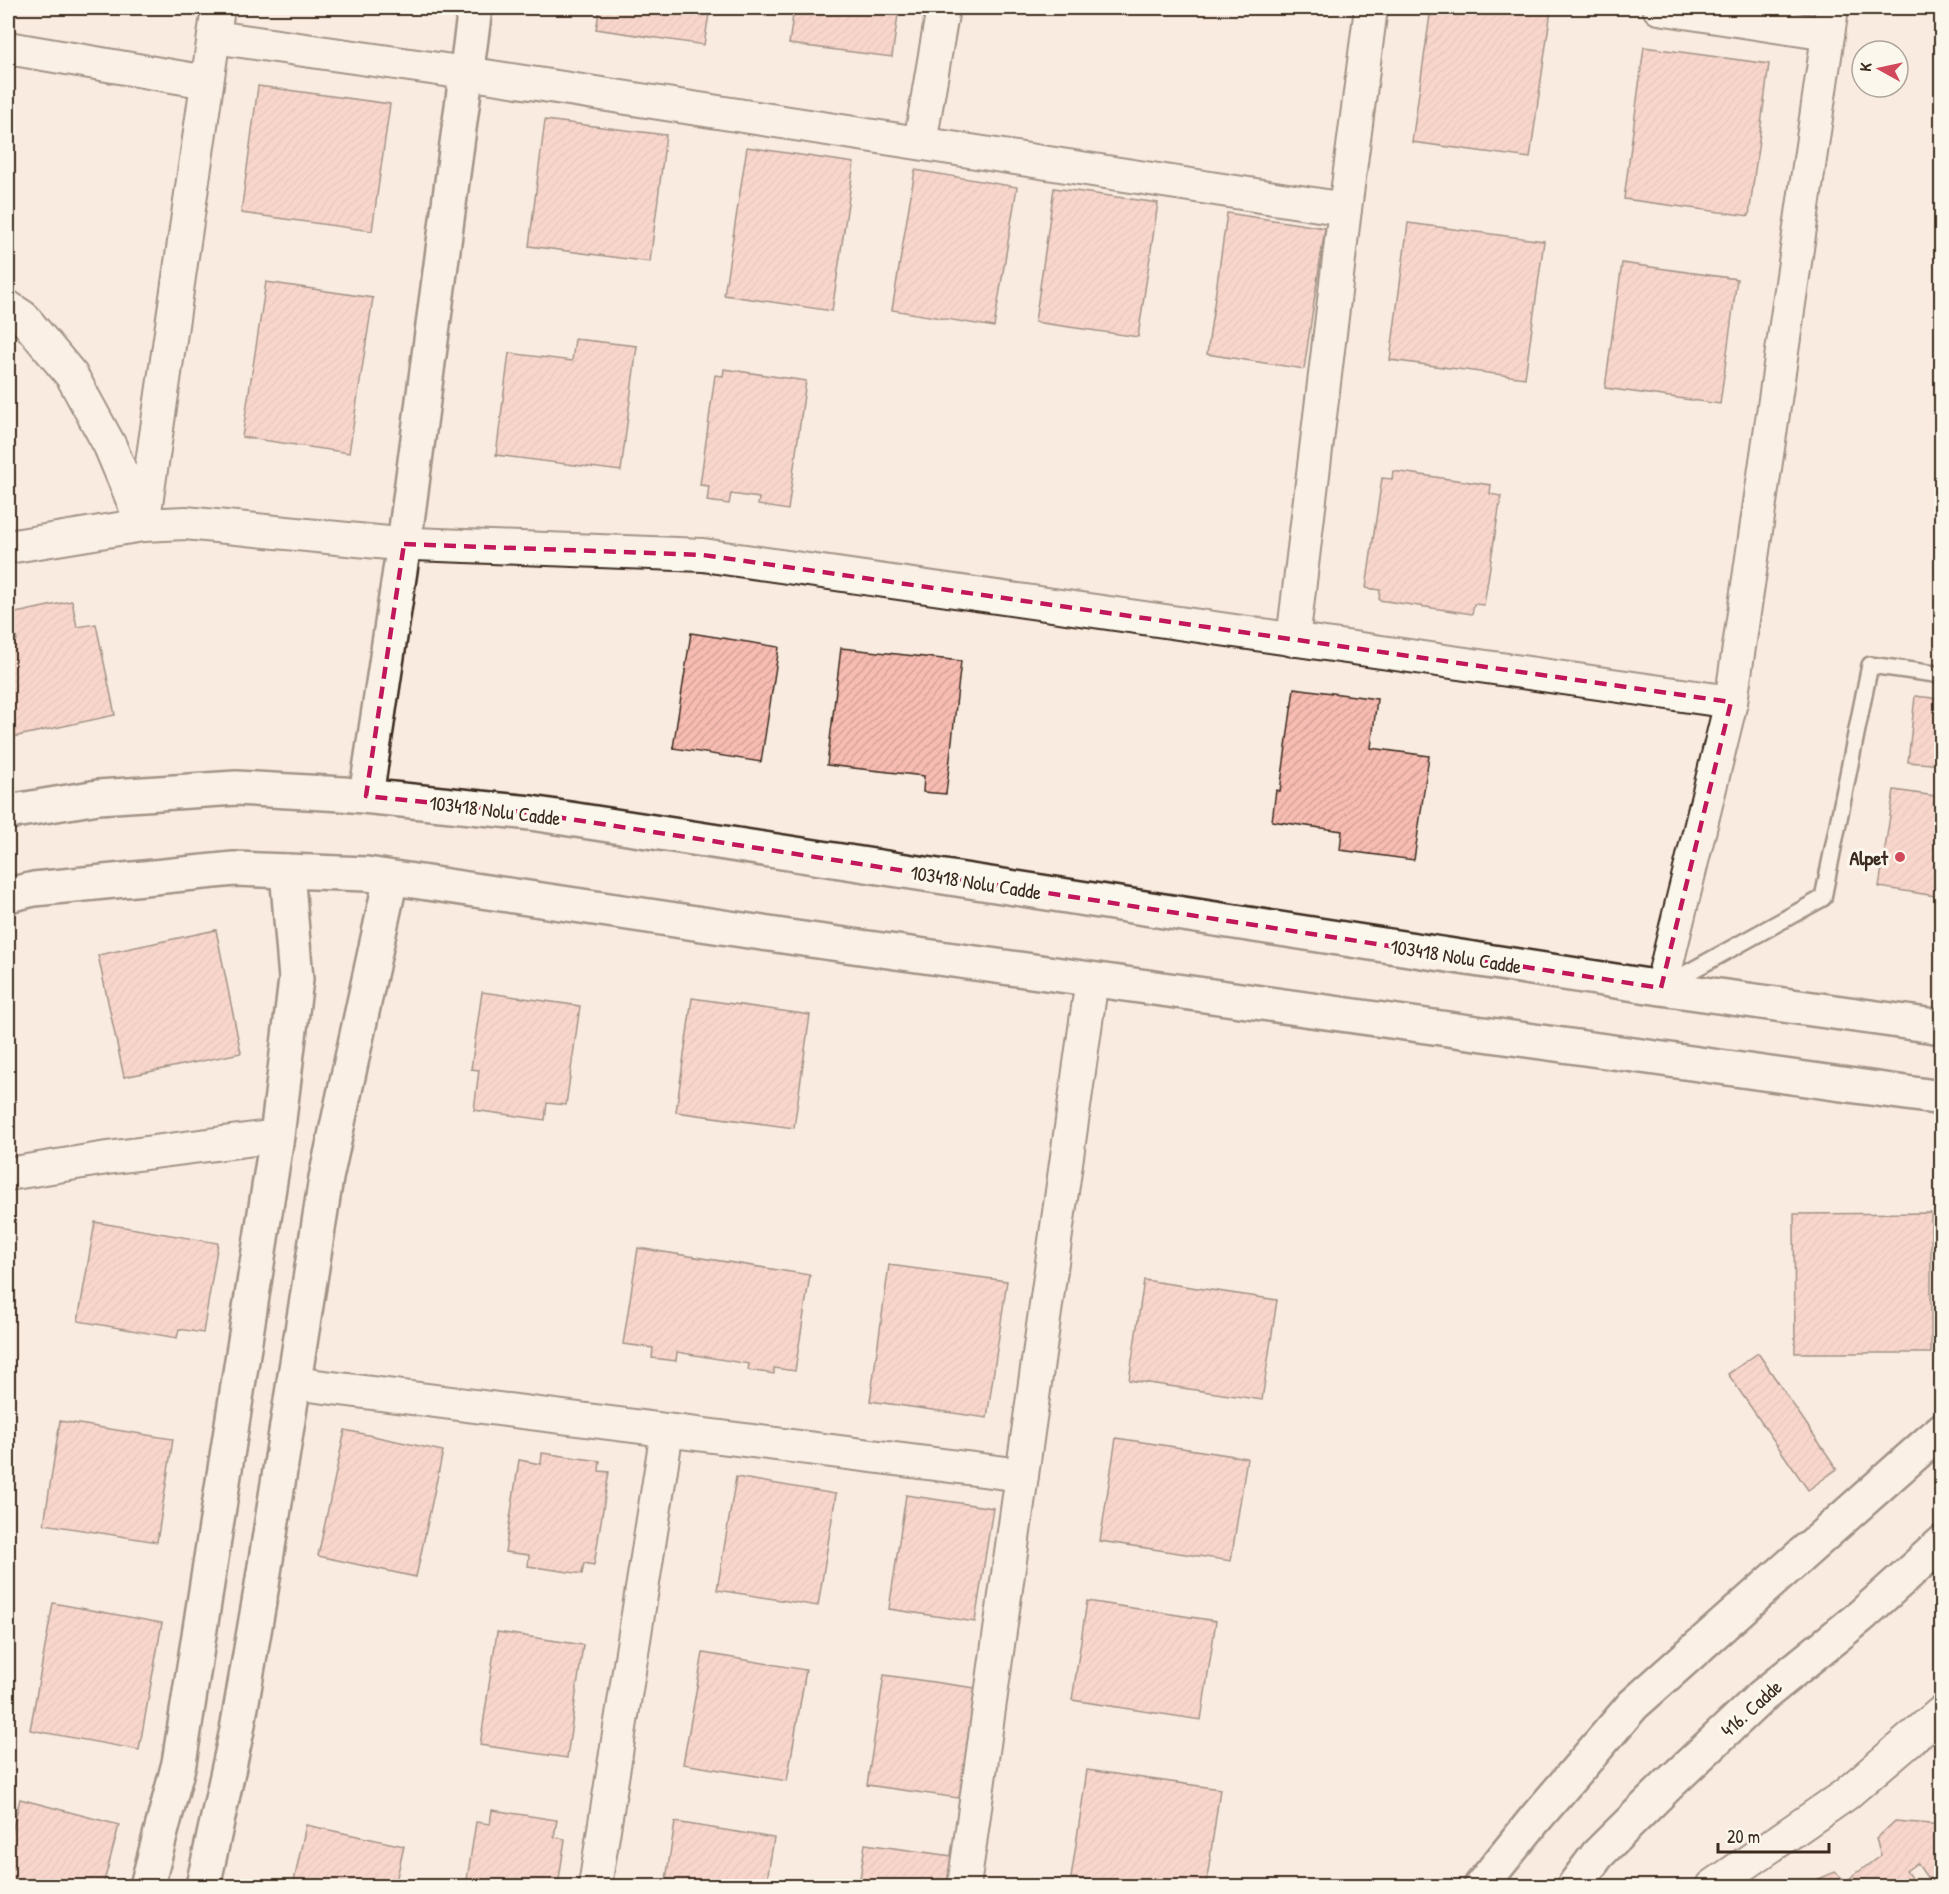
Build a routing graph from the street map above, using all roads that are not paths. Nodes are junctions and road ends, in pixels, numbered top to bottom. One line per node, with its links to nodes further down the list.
1 (475, 8): 8 (main road)
2 (943, 8): 10 (street)
3 (1371, 8): 11 (street)
4 (1659, 8): 5 (street)
5 (1830, 21): 18 (street)
6 (216, 22): 8 (street); 9 (street)
7 (8, 48): 9 (street)
8 (466, 73): 10 (street); 14 (main road)
9 (207, 82): 13 (street)
10 (920, 143): 11 (street)
11 (1345, 208): 16 (street)
12 (8, 307): 13 (street)
13 (143, 525): 14 (street); 15 (street)
14 (404, 544): 16 (street); 19 (main road)
15 (8, 547)
16 (1293, 640): 18 (street)
17 (1941, 675): 25 (lane)
18 (1731, 702): 25 (street)
19 (366, 796): 20 (main road, 103418 Nolu Cadde); 25 (main road, 103418 Nolu Cadde)
20 (8, 812)
21 (287, 871): 22 (main road); 23 (main road); 28 (main road)
22 (391, 878): 24 (main road); 30 (main road)
23 (8, 895)
24 (1092, 979): 27 (main road); 33 (street)
25 (1661, 988): 26 (main road, 103418 Nolu Cadde)
26 (1941, 1026)
27 (1941, 1098)
28 (278, 1136): 29 (street); 36 (main road)
29 (8, 1174)
30 (293, 1383): 32 (street); 37 (main road)
31 (1941, 1430): 40 (main road)
32 (667, 1431): 33 (street); 38 (street)
33 (1022, 1475): 39 (street)
34 (1941, 1543): 41 (main road, 416. Cadde)
35 (1941, 1712): 42 (street)
36 (147, 1887)
37 (203, 1887)
38 (595, 1887)
39 (964, 1887)
40 (1481, 1887)
41 (1575, 1887)
42 (1713, 1887)

